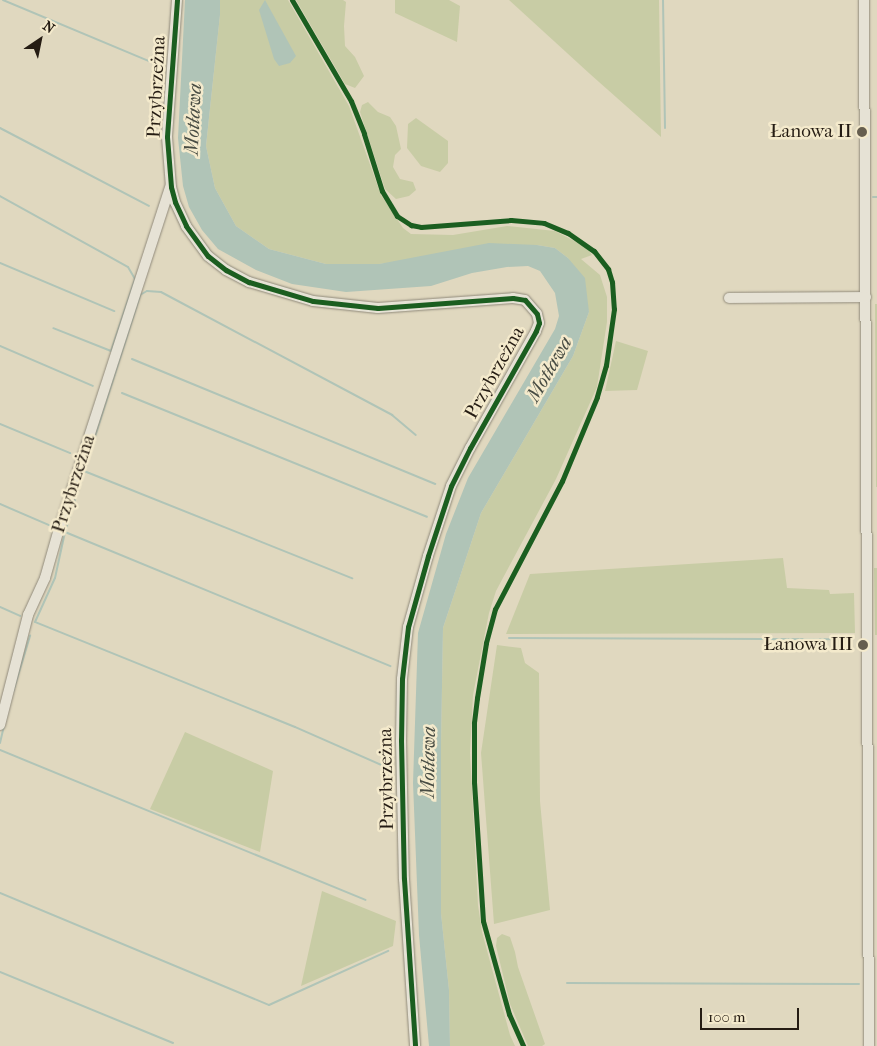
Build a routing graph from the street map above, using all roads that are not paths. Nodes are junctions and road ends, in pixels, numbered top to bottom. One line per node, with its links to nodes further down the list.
1 (177, 0): 3 (street, Przybrzeżna)
2 (864, 0): 4 (street)
3 (171, 187): 6 (street, Przybrzeżna); 7 (street, Przybrzeżna)
4 (866, 297): 5 (street); 8 (street)
5 (729, 298)
6 (0, 725)
7 (415, 1046)
8 (869, 1046)

